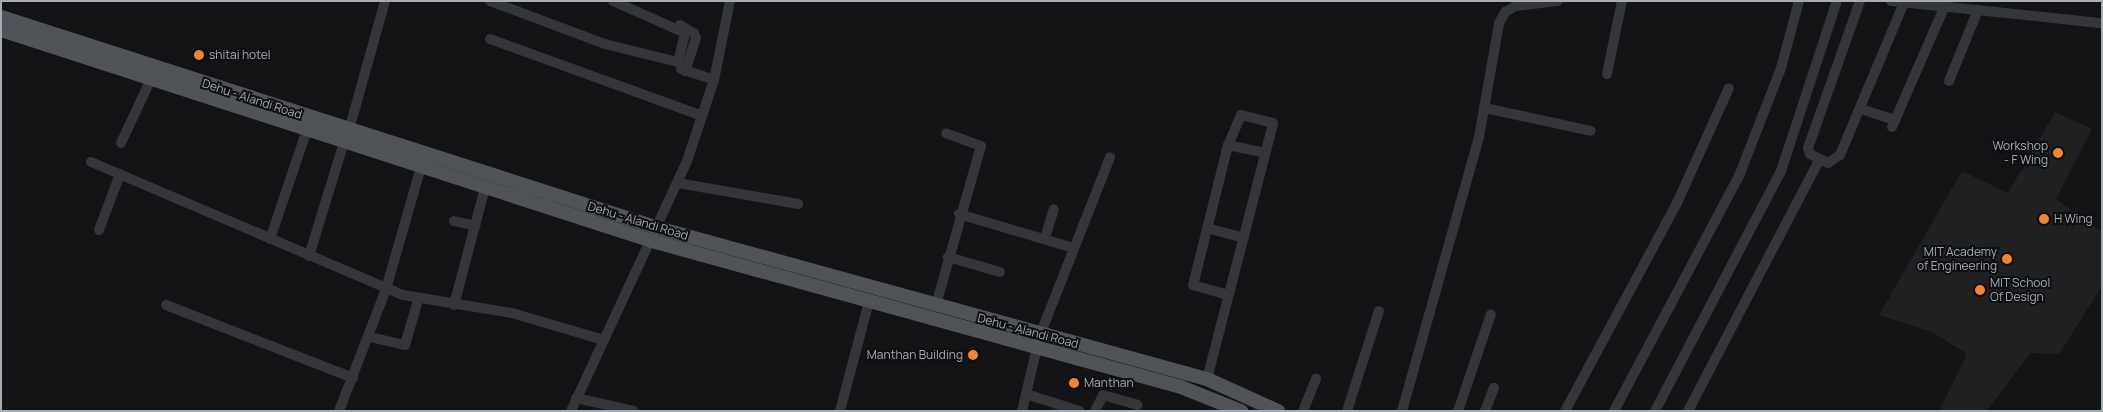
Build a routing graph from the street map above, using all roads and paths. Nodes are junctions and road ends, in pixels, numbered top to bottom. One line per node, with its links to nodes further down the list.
1 (385, 1): 31 (street)
2 (490, 1): 15 (street)
3 (613, 1): 15 (street)
4 (730, 1): 21 (street)
5 (1558, 1): 25 (street)
6 (1622, 1): 19 (street)
7 (1799, 1): 91 (street)
8 (1838, 1): 92 (street)
9 (1860, 1): 36 (street)
10 (1891, 1): 11 (street)
11 (1904, 3): 12 (street); 26 (street)
12 (1944, 8): 13 (street); 26 (street)
13 (1978, 10): 16 (street); 22 (street)
14 (1, 17): 23 (main road, Dehu - Alandi Road)
15 (659, 19): 21 (street)
16 (2102, 23)
17 (1, 30): 20 (main road, Dehu - Alandi Road)
18 (490, 39): 27 (street)
19 (1607, 74)
20 (151, 79): 23 (main road, Dehu - Alandi Road); 32 (street)
21 (714, 80): 27 (street)
22 (1949, 80)
23 (176, 81): 28 (main road, Dehu - Alandi Road); 31 (main road, Dehu - Alandi Road)
24 (1729, 88): 90 (street)
25 (1485, 108): 29 (street); 87 (street)
26 (1861, 109): 36 (street)
27 (704, 116): 40 (street)
28 (307, 130): 31 (main road, Dehu - Alandi Road); 52 (street)
29 (1591, 130)
30 (946, 133): 44 (street)
31 (346, 136): 37 (main road, Dehu - Alandi Road); 54 (street)
32 (121, 143)
33 (1228, 145): 34 (street); 34 (street); 47 (street)
34 (1265, 153): 51 (street)
35 (1110, 157): 53 (street)
36 (1819, 160): 93 (street)
37 (423, 161): 41 (main road, Dehu - Alandi Road); 49 (main road, Dehu - Alandi Road); 57 (street)
38 (91, 162): 39 (street)
39 (120, 174): 48 (street); 52 (street)
40 (678, 183): 42 (street); 49 (street)
41 (485, 188): 46 (street); 49 (main road, Dehu - Alandi Road)
42 (798, 204)
43 (1054, 209): 50 (street)
44 (959, 214): 50 (street); 55 (street)
45 (454, 221): 46 (street)
46 (475, 226): 62 (street)
47 (1207, 228): 51 (street); 58 (street)
48 (99, 230)
49 (655, 234): 60 (main road, Dehu - Alandi Road); 63 (main road, Dehu - Alandi Road); 67 (street)
50 (1045, 238): 53 (street)
51 (1244, 238): 58 (street)
52 (270, 239): 54 (street)
53 (1074, 248): 68 (street)
54 (309, 256): 57 (street)
55 (948, 257): 56 (street); 63 (street)
56 (1000, 272)
57 (386, 289): 59 (street); 66 (street)
58 (1228, 295): 70 (street)
59 (418, 300): 62 (street); 66 (street)
60 (869, 301): 68 (main road, Dehu - Alandi Road); 79 (street)
61 (166, 304): 69 (street)
62 (454, 305): 67 (street)
63 (936, 306): 68 (main road, Dehu - Alandi Road)
64 (1380, 311): 86 (street)
65 (1491, 314): 88 (street)
66 (370, 337): 69 (street)
67 (604, 340): 74 (street)
68 (1039, 341): 70 (main road, Dehu - Alandi Road); 73 (street); 83 (main road, Dehu - Alandi Road)
69 (353, 378): 76 (street)
70 (1207, 379): 84 (main road, Dehu - Alandi Road)
71 (1316, 379): 85 (street)
72 (1494, 388): 89 (street)
73 (1026, 394): 80 (street); 81 (street)
74 (576, 398): 77 (street); 78 (street)
75 (1138, 405): 82 (street)
76 (339, 411)
77 (571, 411)
78 (634, 411)
79 (840, 411)
80 (1022, 411)
81 (1079, 411)
82 (1095, 411)
83 (1241, 411)
84 (1278, 411)
85 (1303, 411)
86 (1347, 411)
87 (1402, 411)
88 (1458, 411)
89 (1485, 411)
90 (1565, 411)
91 (1614, 411)
92 (1655, 411)
93 (1688, 411)

